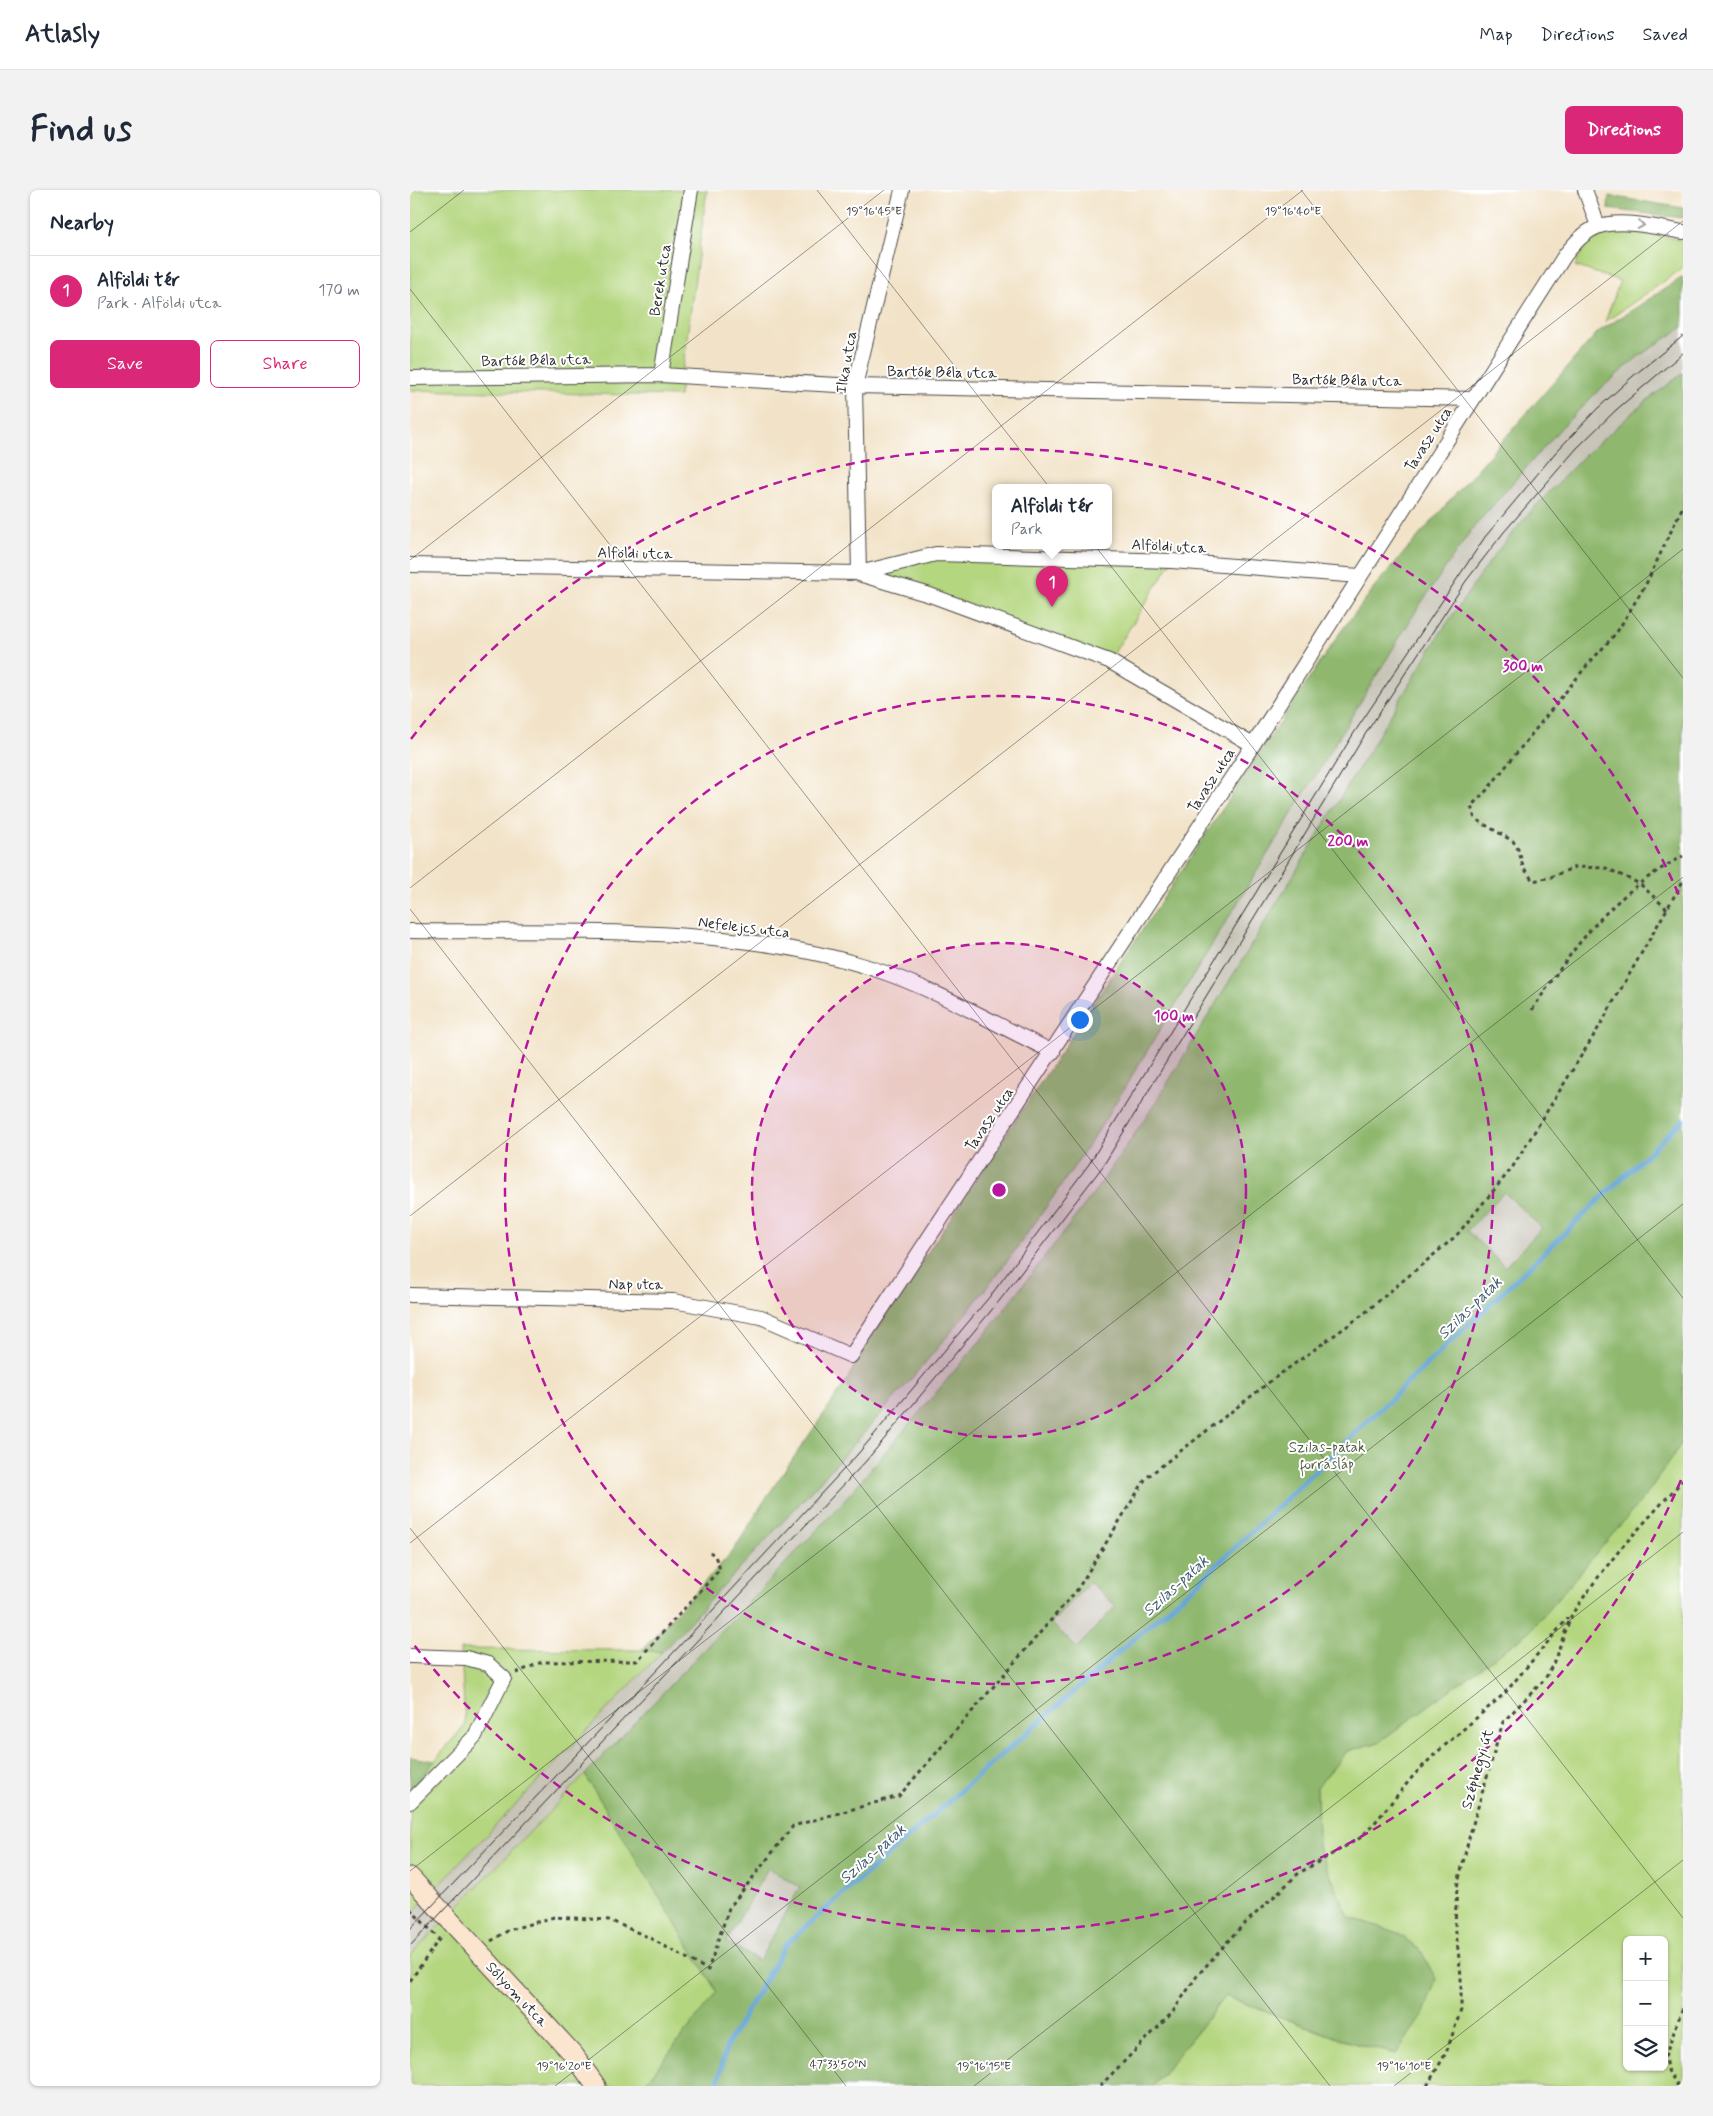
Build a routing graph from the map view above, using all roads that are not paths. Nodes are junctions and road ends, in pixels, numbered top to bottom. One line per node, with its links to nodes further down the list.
1 (691, 190): 6 (street, Berek utca)
2 (902, 190): 8 (street, Ilka utca)
3 (1585, 190): 4 (street)
4 (1598, 226): 5 (street, one-way to 5); 9 (street, Tavasz utca)
5 (1683, 232)
6 (661, 375): 7 (street, Bartók Béla utca); 8 (street, Bartók Béla utca)
7 (410, 378)
8 (855, 386): 9 (street, Bartók Béla utca); 11 (street, Ilka utca)
9 (1473, 399): 12 (street, Tavasz utca)
10 (410, 565): 11 (street, Alföldi utca)
11 (859, 573): 12 (street, Alföldi utca); 13 (street, Alföldi utca)
12 (1359, 576): 13 (street, Tavasz utca)
13 (1253, 745): 15 (street, Tavasz utca)
14 (410, 932): 15 (street, Nefelejcs utca)
15 (1053, 1052): 17 (street, Tavasz utca)
16 (410, 1295): 17 (street, Nap utca)
17 (852, 1356)
18 (410, 1656): 19 (street)
19 (410, 1802)
20 (410, 1877): 21 (street, Sólyom utca)
21 (596, 2086)

